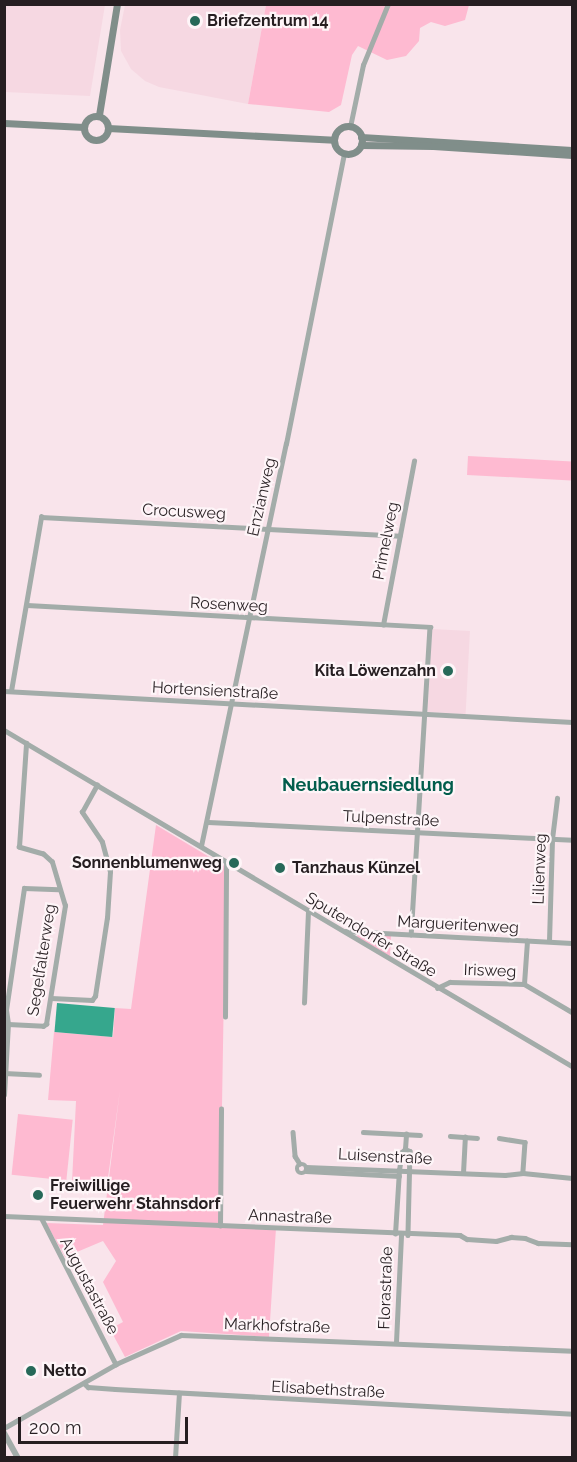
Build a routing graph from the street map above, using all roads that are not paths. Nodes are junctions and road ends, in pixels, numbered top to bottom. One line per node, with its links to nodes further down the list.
1 (117, 4): 3 (main road)
2 (387, 4): 6 (street)
3 (99, 116): 5 (main road); 7 (main road)
4 (4, 123): 5 (main road)
5 (84, 127): 7 (main road)
6 (350, 127): 8 (main road); 9 (main road)
7 (108, 128): 8 (main road)
8 (334, 140): 11 (main road)
9 (361, 141): 10 (main road); 11 (main road); 12 (main road)
10 (573, 150)
11 (344, 154): 14 (street, Enzianweg)
12 (573, 155)
13 (414, 461): 15 (street, Primelweg)
14 (267, 528): 15 (street, Crocusweg); 16 (street, Crocusweg); 17 (street, Enzianweg)
15 (399, 536): 18 (street, Primelweg)
16 (27, 605): 17 (street, Rosenweg); 20 (street)
17 (248, 618): 18 (street, Rosenweg); 21 (street, Enzianweg)
18 (383, 625): 22 (street, Rosenweg)
19 (4, 691): 20 (street, Hortensienstraße)
20 (11, 691): 21 (street, Hortensienstraße)
21 (230, 704): 22 (street, Hortensienstraße); 28 (street, Enzianweg)
22 (425, 713): 23 (street, Hortensienstraße); 29 (street)
23 (573, 722)
24 (4, 730): 25 (street, Sputendorfer Straße)
25 (26, 743): 26 (street, Sputendorfer Straße); 34 (street, Segelfalterweg)
26 (97, 785): 32 (street, Sputendorfer Straße); 43 (street)
27 (557, 798): 30 (street, Lilienweg)
28 (208, 822): 29 (street, Tulpenstraße); 32 (street, Enzianweg)
29 (418, 833): 30 (street, Tulpenstraße); 37 (street)
30 (552, 839): 31 (street, Tulpenstraße); 39 (street, Lilienweg)
31 (573, 840)
32 (201, 846): 33 (street, Sputendorfer Straße)
33 (226, 862): 35 (street, Sputendorfer Straße); 46 (street)
34 (58, 889): 43 (street, Segelfalterweg); 47 (street)
35 (308, 911): 36 (street, Sputendorfer Straße); 44 (street)
36 (343, 931): 37 (street, Margueritenweg); 42 (street, Sputendorfer Straße)
37 (411, 934): 38 (street, Margueritenweg)
38 (527, 940): 39 (street, Margueritenweg); 41 (street)
39 (549, 941): 40 (street, Margueritenweg)
40 (573, 943)
41 (524, 984): 42 (street, Irisweg); 45 (street, Irisweg)
42 (437, 988): 48 (street, Sputendorfer Straße)
43 (51, 998): 47 (street, Segelfalterweg)
44 (304, 1003)
45 (573, 1012)
46 (225, 1017)
47 (8, 1024): 49 (street)
48 (573, 1066)
49 (5, 1072): 50 (street); 51 (street)
50 (39, 1075)
51 (4, 1095)
52 (221, 1109): 71 (street)
53 (293, 1132): 62 (street)
54 (363, 1132): 55 (street)
55 (406, 1134): 56 (street); 61 (street, Florastraße)
56 (420, 1135)
57 (450, 1136): 58 (street)
58 (465, 1137): 59 (street); 66 (street)
59 (477, 1138)
60 (500, 1138): 67 (street)
61 (405, 1149): 64 (street, Florastraße); 65 (street, Florastraße)
62 (300, 1164): 63 (street, Luisenstraße); 63 (street)
63 (306, 1169): 65 (street, Luisenstraße)
64 (409, 1171): 65 (street, Luisenstraße); 66 (street, Luisenstraße); 73 (street, Florastraße)
65 (399, 1173): 72 (street, Florastraße)
66 (463, 1173): 67 (street, Luisenstraße)
67 (523, 1173): 68 (street, Luisenstraße)
68 (573, 1178)
69 (4, 1216): 70 (street, Annastraße)
70 (42, 1219): 71 (street, Annastraße); 77 (street, Augustastraße)
71 (220, 1226): 72 (street, Annastraße)
72 (398, 1234): 73 (street, Annastraße); 75 (street, Florastraße)
73 (408, 1235): 74 (street, Annastraße)
74 (573, 1244)
75 (396, 1342): 76 (street, Markhofstraße); 77 (street, Markhofstraße)
76 (573, 1351)
77 (116, 1364): 78 (street, Markhofstraße)
78 (84, 1383): 79 (street, Elisabethstraße); 81 (street, Markhofstraße)
79 (179, 1393): 80 (street, Elisabethstraße); 84 (street)
80 (573, 1414)
81 (4, 1428)
82 (4, 1433): 83 (street)
83 (18, 1458)
84 (175, 1458)

